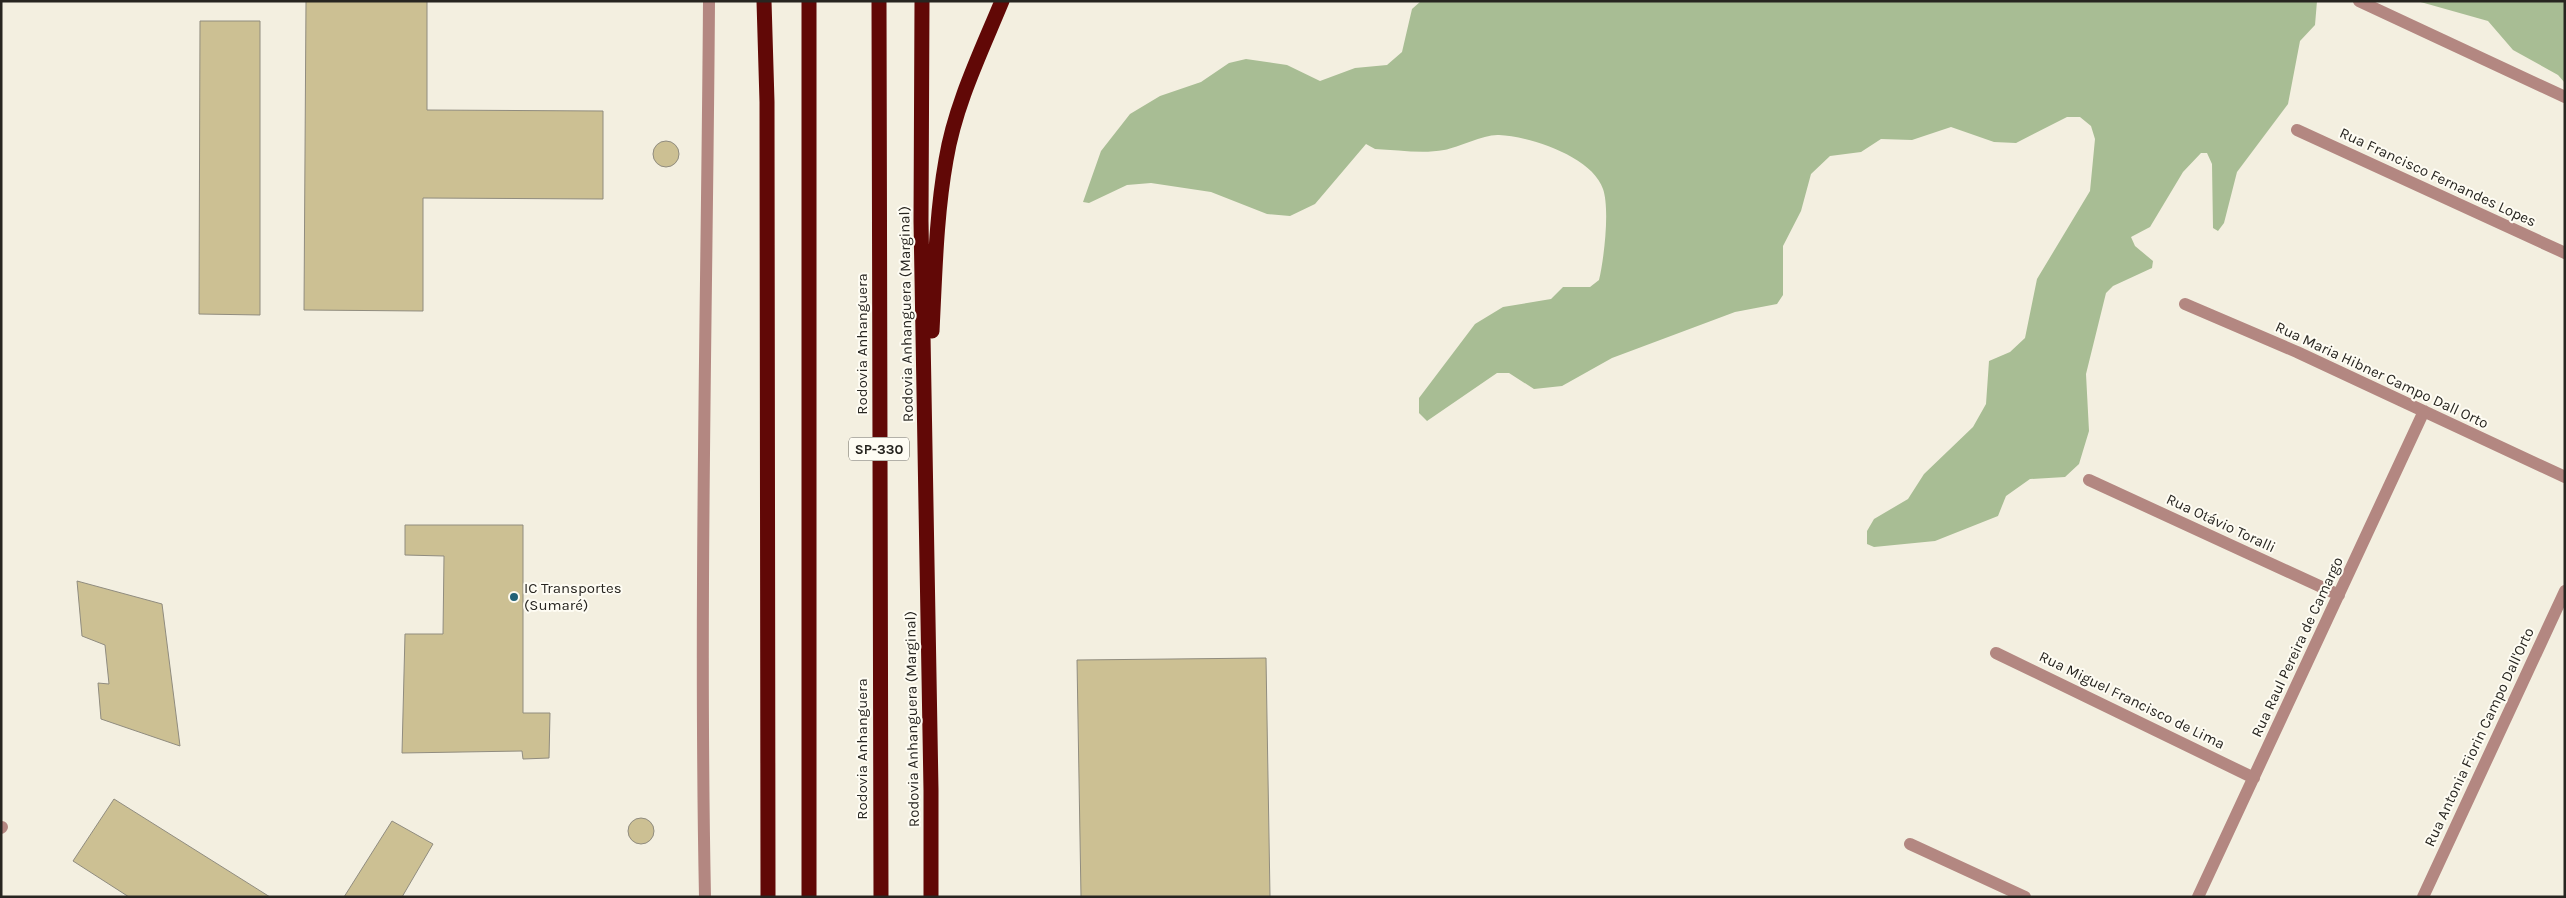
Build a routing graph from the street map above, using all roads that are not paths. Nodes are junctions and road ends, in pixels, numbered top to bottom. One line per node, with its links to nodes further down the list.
1 (709, 1): 21 (street)
2 (764, 1): 22 (highway)
3 (809, 1): 23 (highway)
4 (879, 1): 24 (highway, Rodovia Anhanguera / SP-330)
5 (922, 1): 14 (highway, Rodovia Anhanguera (Marginal))
6 (1002, 1): 14 (highway)
7 (2359, 1): 8 (street)
8 (2563, 95)
9 (2298, 130): 10 (street, Rua Francisco Fernandes Lopes)
10 (2565, 253)
11 (2185, 304): 12 (street, Rua Maria Hibner Campo Dall Orto)
12 (2424, 411): 13 (street, Rua Maria Hibner Campo Dall Orto); 17 (street, Rua Raul Pereira de Camargo)
13 (2565, 477)
14 (926, 480): 25 (highway, Rodovia Anhanguera (Marginal))
15 (2089, 480): 17 (street, Rua Otávio Toralli)
16 (2565, 591): 28 (street, Rua Antonia Fiorin Campo Dall'Orto)
17 (2339, 595): 19 (street, Rua Raul Pereira de Camargo)
18 (1996, 653): 19 (street, Rua Miguel Francisco de Lima)
19 (2254, 778): 27 (street, Rua Raul Pereira de Camargo)
20 (1910, 844): 26 (street)
21 (705, 897)
22 (768, 897)
23 (809, 897)
24 (881, 897)
25 (931, 897)
26 (2025, 897)
27 (2198, 897)
28 (2423, 897)

